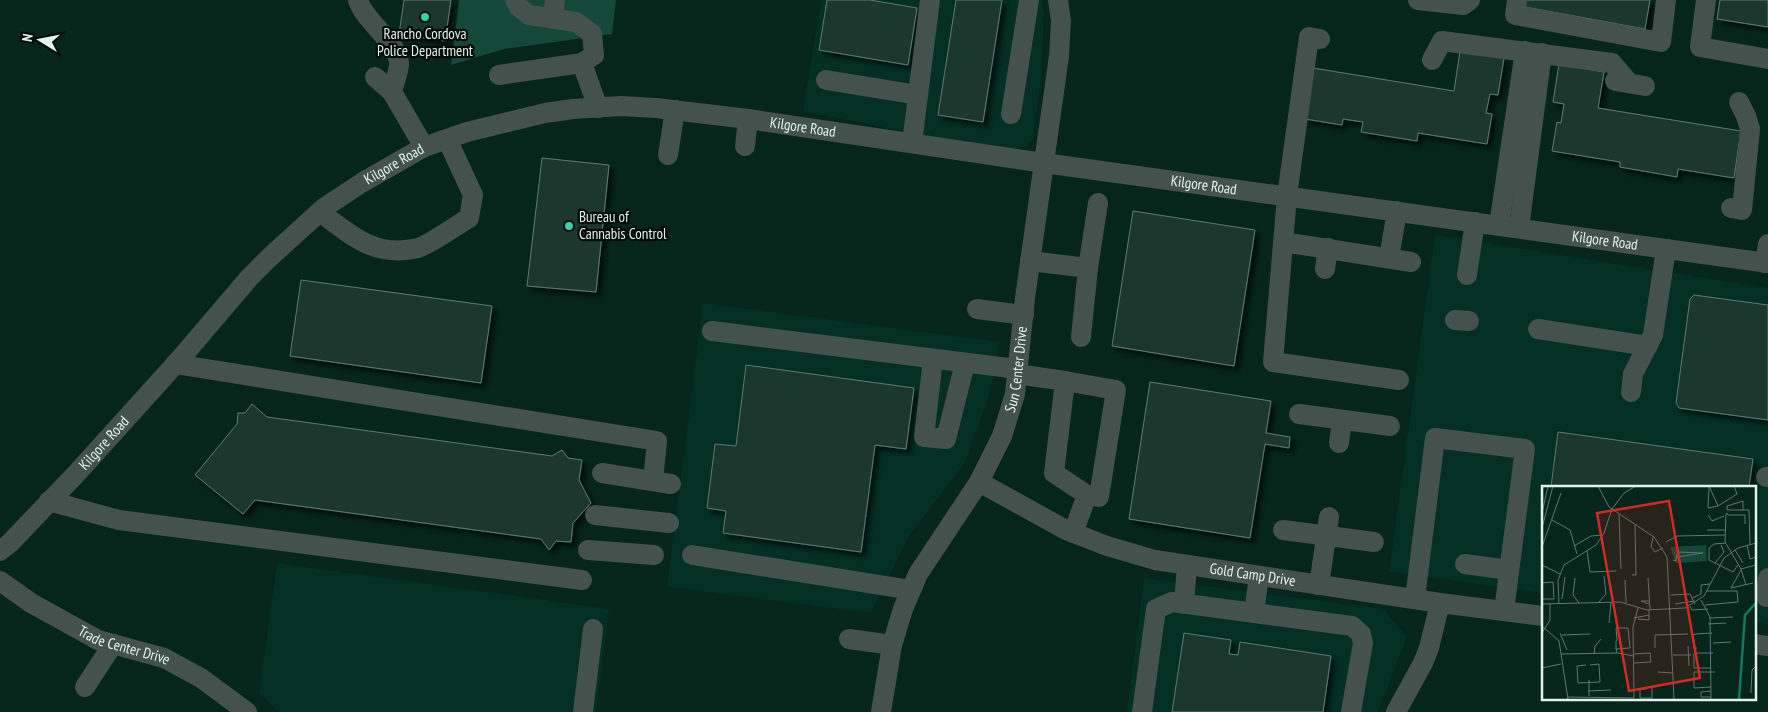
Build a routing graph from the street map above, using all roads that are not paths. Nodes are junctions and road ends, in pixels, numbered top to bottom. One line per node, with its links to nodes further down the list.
1 (358, 0): 21 (street)
2 (515, 0): 11 (street)
3 (930, 0): 22 (street)
4 (1029, 0): 26 (street)
5 (1058, 0): 33 (street, Sun Center Drive)
6 (1418, 0): 7 (street)
7 (1470, 0)
8 (1517, 0): 9 (street)
9 (1666, 0)
10 (1706, 0): 14 (street)
11 (554, 9): 16 (street)
12 (1320, 39): 35 (street)
13 (1534, 52): 15 (street); 20 (street); 34 (street)
14 (1768, 59)
15 (1432, 60)
16 (582, 63): 17 (street); 24 (street)
17 (499, 74)
18 (375, 77): 21 (street)
19 (826, 80): 22 (street)
20 (1628, 83)
21 (392, 92): 31 (street)
22 (918, 95): 29 (street)
23 (1739, 102): 37 (street)
24 (598, 108): 25 (street, Kilgore Road); 28 (street, Kilgore Road)
25 (675, 110): 27 (street, Kilgore Road); 32 (street)
26 (1011, 114)
27 (748, 119): 29 (street, Kilgore Road); 30 (street)
28 (447, 139): 31 (street, Kilgore Road); 39 (street)
29 (912, 143): 33 (street, Kilgore Road)
30 (745, 146)
31 (424, 147): 39 (street, Kilgore Road)
32 (668, 155)
33 (1044, 163): 35 (street, Kilgore Road); 48 (street, Sun Center Drive)
34 (1515, 177): 41 (street); 42 (street)
35 (1287, 196): 38 (street, Kilgore Road); 43 (street)
36 (1098, 203): 50 (street)
37 (1731, 208)
38 (1397, 211): 40 (street, Kilgore Road); 47 (street)
39 (320, 212): 61 (street, Kilgore Road)
40 (1475, 222): 41 (street, Kilgore Road); 52 (street)
41 (1499, 225): 42 (street, Kilgore Road)
42 (1519, 228): 45 (street, Kilgore Road)
43 (1283, 242): 44 (street); 63 (street)
44 (1328, 248): 47 (street); 51 (street)
45 (1666, 249): 46 (street, Kilgore Road); 58 (street)
46 (1767, 256)
47 (1389, 258): 49 (street)
48 (1030, 261): 50 (street); 54 (street, Sun Center Drive)
49 (1411, 262)
50 (1088, 268): 57 (street)
51 (1325, 269)
52 (1467, 275)
53 (977, 309): 54 (street)
54 (1024, 315): 62 (street, Sun Center Drive)
55 (1538, 329): 58 (street)
56 (712, 331): 59 (street)
57 (1081, 337)
58 (1648, 346): 65 (street)
59 (933, 359): 60 (street); 60 (street)
60 (965, 363): 62 (street)
61 (175, 364): 70 (street); 73 (street, Kilgore Road)
62 (1017, 372): 64 (street); 71 (street, Sun Center Drive)
63 (1399, 380)
64 (1065, 381): 72 (street); 72 (street)
65 (1631, 392)
66 (1299, 414): 67 (street)
67 (1342, 420): 68 (street); 69 (street)
68 (1390, 426)
69 (1339, 443)
70 (602, 473)
71 (979, 482): 78 (street, Gold Camp Drive); 92 (street, Sun Center Drive)
72 (1087, 496): 78 (street)
73 (49, 501): 81 (street, Kilgore Road); 89 (street)
74 (595, 514): 75 (street)
75 (668, 524)
76 (1327, 526): 77 (street); 79 (street); 91 (street)
77 (1283, 530)
78 (1073, 533): 85 (street, Gold Camp Drive)
79 (1374, 542)
80 (588, 550): 82 (street)
81 (0, 551)
82 (654, 554)
83 (692, 555): 92 (street)
84 (1465, 564): 86 (street)
85 (1187, 565): 87 (street, Gold Camp Drive); 96 (street)
86 (1509, 570): 94 (street); 97 (street)
87 (1259, 576): 91 (street, Gold Camp Drive); 98 (street)
88 (1768, 578): 93 (street)
89 (582, 580)
90 (0, 581): 102 (street, Trade Center Drive)
91 (1319, 585): 94 (street, Gold Camp Drive)
92 (911, 590): 103 (street, Sun Center Drive)
93 (1768, 597)
94 (1415, 599): 95 (street, Gold Camp Drive)
95 (1440, 603): 97 (street, Gold Camp Drive); 111 (street)
96 (1184, 604): 98 (street); 109 (street)
97 (1504, 611): 99 (street, Gold Camp Drive)
98 (1254, 613): 110 (street)
99 (1542, 616)
100 (593, 628): 107 (street)
101 (849, 639): 103 (street)
102 (113, 644): 104 (street); 105 (street, Trade Center Drive)
103 (892, 646): 108 (street, Sun Center Drive)
104 (86, 687)
105 (221, 703): 106 (street, Trade Center Drive)
106 (247, 712)
107 (583, 712)
108 (881, 712)
109 (1142, 712)
110 (1351, 712)
111 (1396, 712)

